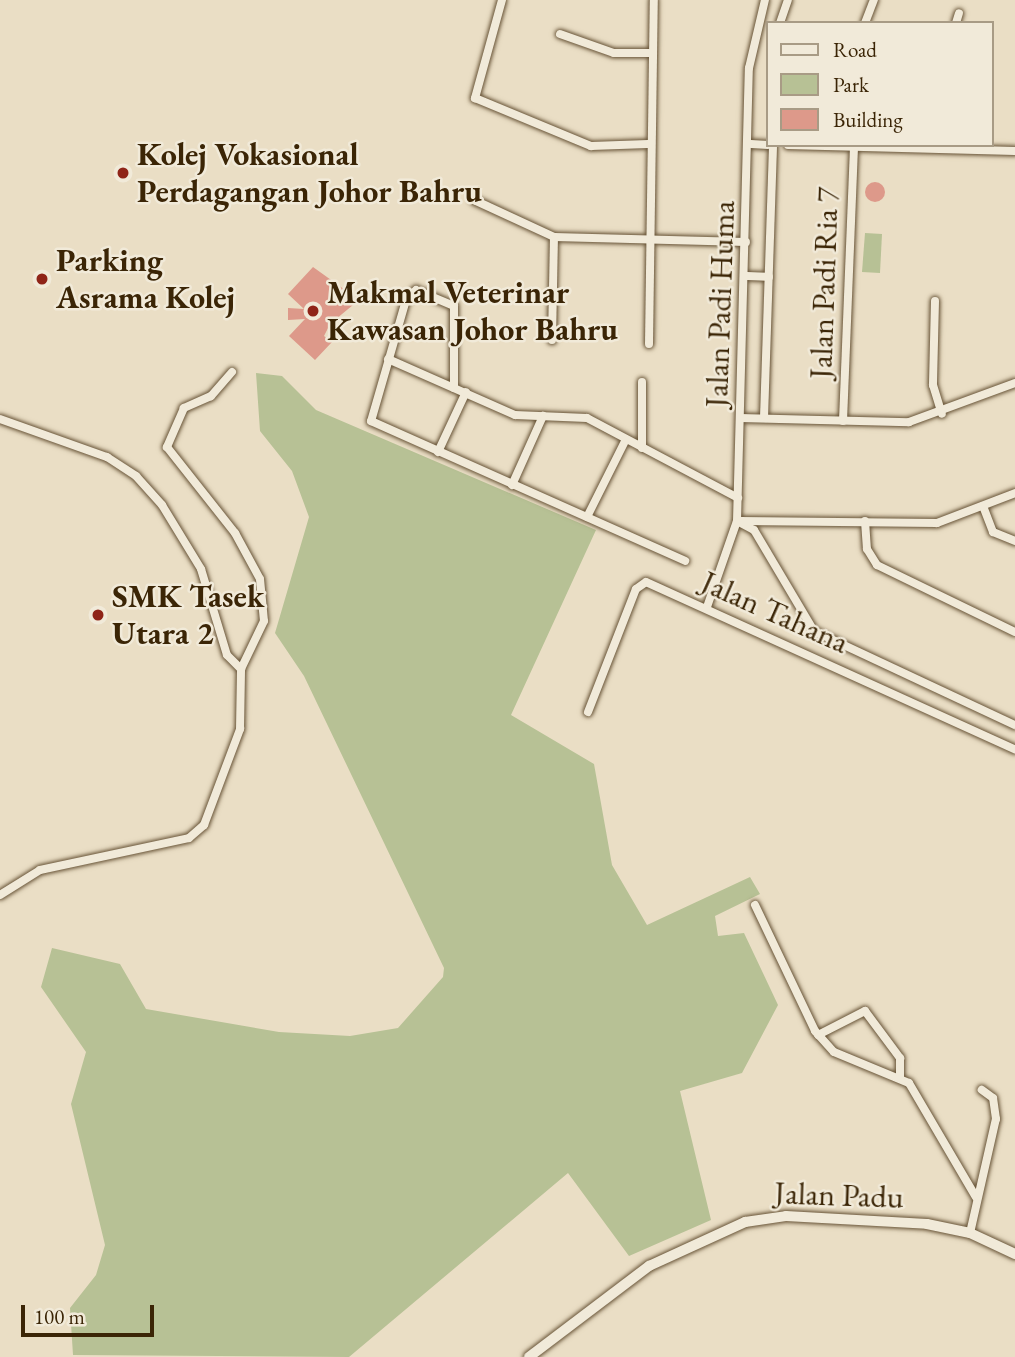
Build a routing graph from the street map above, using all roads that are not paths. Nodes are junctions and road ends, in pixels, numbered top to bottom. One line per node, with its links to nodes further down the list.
1 (502, 0): 12 (street)
2 (654, 0): 11 (street)
3 (765, 0): 13 (street, Jalan Padi Huma)
4 (788, 0): 7 (street)
5 (874, 0): 8 (street)
6 (960, 13): 9 (street)
7 (781, 21)
8 (866, 21)
9 (957, 21)
10 (560, 34): 11 (street)
11 (649, 53): 12 (street)
12 (648, 144): 21 (street)
13 (751, 144): 14 (street); 22 (street, Jalan Padi Huma)
14 (766, 145)
15 (770, 147): 24 (street, Jalan Padi Huma)
16 (854, 147): 39 (street, Jalan Padi Ria 7)
17 (940, 147): 18 (street)
18 (1015, 150)
19 (474, 200): 20 (street)
20 (554, 237): 21 (street); 26 (street)
21 (652, 240): 22 (street); 27 (street)
22 (746, 242): 23 (street, Jalan Padi Huma)
23 (745, 276): 24 (street); 36 (street, Jalan Padi Huma)
24 (769, 277): 37 (street, Jalan Padi Huma)
25 (934, 301): 34 (street)
26 (552, 340)
27 (649, 344)
28 (388, 359): 32 (street); 32 (street); 42 (street)
29 (232, 372): 54 (street)
30 (642, 382): 41 (street)
31 (1015, 383): 34 (street)
32 (454, 388): 33 (street)
33 (466, 392): 35 (street); 42 (street)
34 (942, 414): 39 (street)
35 (543, 416): 40 (street); 43 (street)
36 (740, 418): 37 (street); 45 (street, Jalan Padi Huma)
37 (764, 418): 39 (street)
38 (0, 419): 54 (street)
39 (843, 421)
40 (626, 439): 41 (street); 47 (street)
41 (642, 448): 45 (street)
42 (438, 452): 43 (street)
43 (512, 485): 47 (street)
44 (1015, 493): 46 (street)
45 (738, 498): 48 (street, Jalan Padi Huma)
46 (983, 506): 49 (street); 50 (street)
47 (587, 517): 51 (street)
48 (737, 521): 49 (street); 52 (street, Jalan Padi Huma); 56 (street)
49 (865, 521): 53 (street)
50 (1015, 541)
51 (685, 561)
52 (707, 607): 55 (street, Jalan Tahana); 57 (street, Jalan Tahana)
53 (1015, 632)
54 (241, 669): 58 (street)
55 (588, 712)
56 (1015, 725)
57 (1015, 749)
58 (0, 895)
59 (755, 905): 60 (street)
60 (818, 1035): 61 (street); 61 (street)
61 (900, 1077): 63 (street)
62 (982, 1090): 63 (street)
63 (976, 1197): 64 (street)
64 (970, 1233): 65 (street, Jalan Padu); 66 (street, Jalan Padu)
65 (1015, 1254)
66 (529, 1357)

